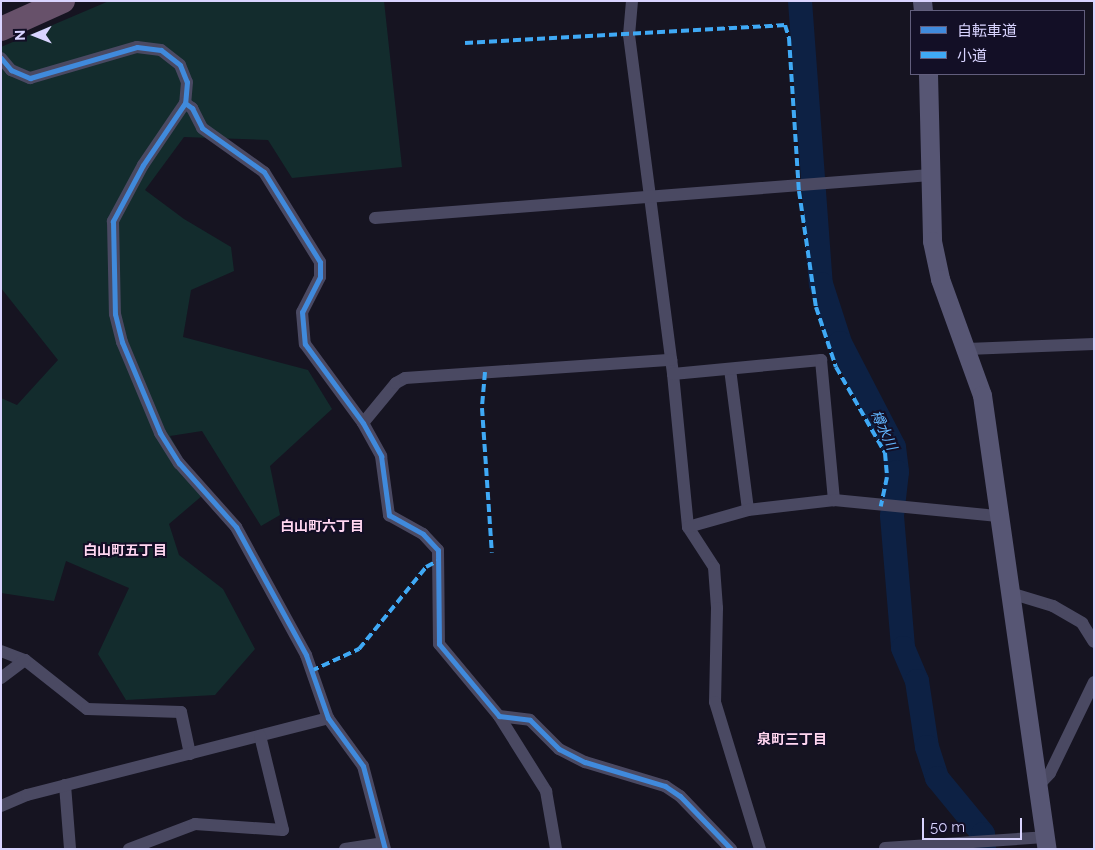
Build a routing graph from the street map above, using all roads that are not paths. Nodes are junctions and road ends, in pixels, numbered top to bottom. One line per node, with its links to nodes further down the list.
1 (63, 1): 3 (highway)
2 (632, 1): 8 (street)
3 (1, 29)
4 (1, 58): 6 (street)
5 (928, 75): 7 (street)
6 (185, 103): 15 (street); 27 (street)
7 (930, 175): 8 (street); 11 (street)
8 (650, 194): 9 (street); 12 (street)
9 (375, 218)
10 (1094, 344): 11 (street)
11 (967, 349): 18 (street)
12 (671, 360): 14 (street); 15 (street)
13 (730, 368): 14 (street); 16 (street); 17 (street)
14 (673, 374): 19 (street)
15 (363, 423): 26 (street)
16 (834, 500): 17 (street); 18 (street)
17 (748, 510): 19 (street)
18 (998, 516): 20 (street)
19 (688, 527): 41 (street)
20 (1010, 593): 21 (street); 31 (street)
21 (1094, 642)
22 (1, 651): 23 (street)
23 (25, 660): 24 (street); 29 (street)
24 (1, 678)
25 (1094, 682): 31 (street)
26 (499, 716): 39 (street); 40 (street)
27 (328, 718): 28 (street); 34 (street)
28 (260, 736): 29 (street); 37 (street)
29 (190, 754): 30 (street)
30 (65, 785): 32 (street); 36 (street)
31 (1037, 787): 33 (street)
32 (1, 806)
33 (1046, 843): 35 (street)
34 (384, 846): 38 (street)
35 (885, 848)
36 (70, 849)
37 (129, 849)
38 (345, 849)
39 (556, 849)
40 (731, 849)
41 (760, 849)

